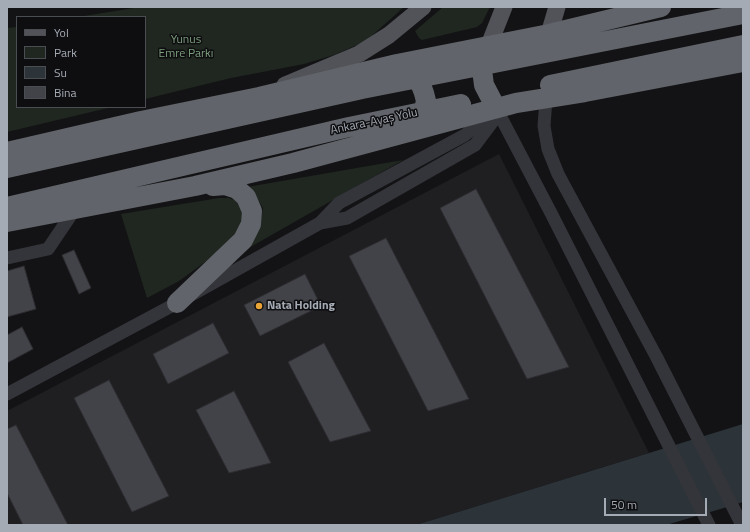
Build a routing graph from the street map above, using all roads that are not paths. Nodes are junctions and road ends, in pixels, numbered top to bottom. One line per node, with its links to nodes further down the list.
1 (423, 7): 13 (main road)
2 (504, 7): 8 (main road)
3 (557, 7): 7 (main road)
4 (661, 7): 6 (highway)
5 (743, 14): 18 (highway)
6 (614, 17): 7 (highway); 12 (highway)
7 (548, 34): 8 (highway); 14 (highway)
8 (489, 45): 11 (highway); 15 (highway)
9 (743, 45): 20 (highway, Ankara-Ayaş Yolu)
10 (743, 62): 12 (highway)
11 (377, 69): 13 (highway); 16 (highway)
12 (634, 83): 14 (highway)
13 (259, 97): 17 (highway)
14 (546, 99): 15 (highway); 27 (street)
15 (496, 108): 16 (highway); 24 (street); 26 (street)
16 (398, 134): 19 (highway)
17 (7, 152)
18 (7, 168)
19 (194, 186): 21 (highway); 24 (highway)
20 (7, 207)
21 (75, 209): 22 (highway); 23 (street)
22 (7, 222)
23 (7, 258)
24 (177, 303): 25 (street)
25 (7, 394)
26 (708, 523)
27 (742, 525)

